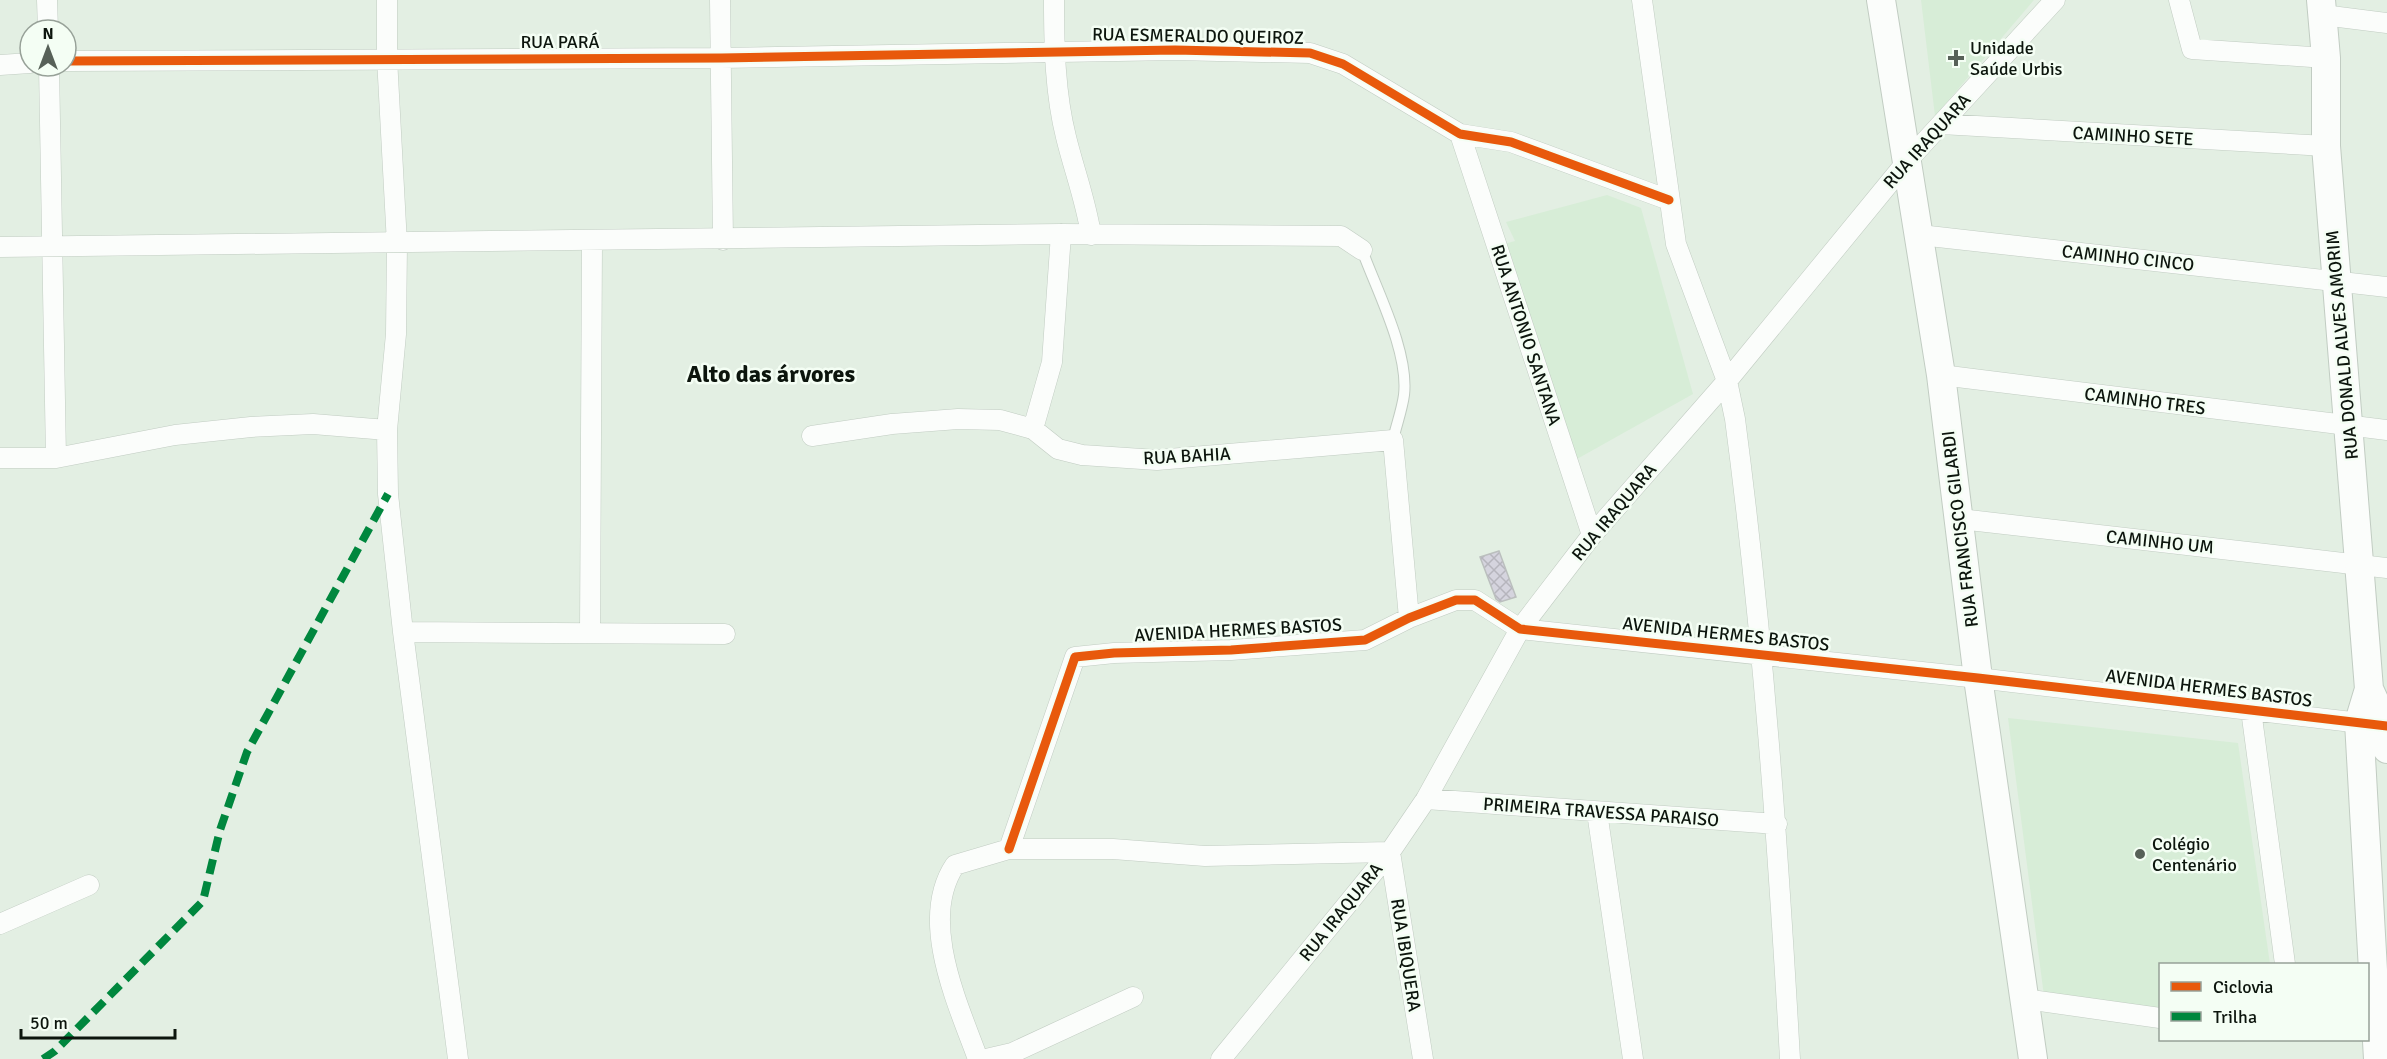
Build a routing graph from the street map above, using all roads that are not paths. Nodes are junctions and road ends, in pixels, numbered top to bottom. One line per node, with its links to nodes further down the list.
1 (47, 0): 10 (street)
2 (387, 0): 13 (street)
3 (720, 0): 14 (street)
4 (1054, 0): 12 (street)
5 (1642, 0): 24 (street)
6 (1881, 0): 23 (street, RUA FRANCISCO GILARDI)
7 (2055, 0): 20 (street, RUA IRAQUARA)
8 (2179, 0): 15 (street)
9 (2322, 8): 11 (street); 15 (street, RUA DONALD ALVES AMORIM)
10 (48, 18)
11 (2387, 23)
12 (1054, 52): 14 (street, RUA PARÁ); 21 (street, RUA ESMERALDO QUEIROZ); 26 (street)
13 (387, 58): 14 (street, RUA PARÁ); 16 (street, RUA PARÁ); 30 (street)
14 (721, 58): 28 (street)
15 (2326, 58): 22 (street, RUA DONALD ALVES AMORIM)
16 (78, 61)
17 (18, 64): 18 (street)
18 (0, 65)
19 (49, 78): 31 (street)
20 (1941, 124): 22 (street, CAMINHO SETE); 23 (street, RUA IRAQUARA)
21 (1460, 134): 24 (street, RUA ESMERALDO QUEIROZ); 47 (street, RUA ANTONIO SANTANA)
22 (2326, 146): 34 (street, RUA DONALD ALVES AMORIM)
23 (1908, 159): 27 (street, RUA FRANCISCO GILARDI); 37 (street, RUA IRAQUARA)
24 (1669, 200): 37 (street)
25 (1060, 234): 26 (street); 28 (street); 39 (street)
26 (1091, 235): 33 (street)
27 (1920, 236): 34 (street, CAMINHO CINCO); 36 (street, RUA FRANCISCO GILARDI)
28 (723, 240): 29 (street)
29 (592, 241): 30 (street); 52 (street)
30 (397, 244): 31 (street); 40 (street)
31 (51, 246): 32 (street); 45 (street)
32 (0, 247)
33 (1362, 250): 43 (lane)
34 (2336, 281): 35 (street, CAMINHO CINCO); 38 (street, RUA DONALD ALVES AMORIM)
35 (2387, 287)
36 (1941, 375): 38 (street, CAMINHO TRES); 46 (street, RUA FRANCISCO GILARDI)
37 (1727, 381): 47 (street, RUA IRAQUARA); 54 (street)
38 (2349, 426): 41 (street, CAMINHO TRES); 48 (street, RUA DONALD ALVES AMORIM)
39 (1032, 429): 42 (street, RUA BAHIA); 43 (street, RUA BAHIA)
40 (387, 430): 45 (street); 51 (street)
41 (2387, 430)
42 (812, 436)
43 (1393, 440): 49 (street)
44 (0, 458): 45 (street)
45 (56, 458)
46 (1960, 519): 48 (street, CAMINHO UM); 55 (street, RUA FRANCISCO GILARDI)
47 (1592, 535): 50 (street, RUA IRAQUARA)
48 (2374, 566): 57 (street, RUA DONALD ALVES AMORIM)
49 (1409, 618): 50 (street, AVENIDA HERMES BASTOS); 62 (street, AVENIDA HERMES BASTOS)
50 (1520, 629): 54 (street, AVENIDA HERMES BASTOS); 58 (street, RUA IRAQUARA)
51 (403, 632): 52 (street); 70 (street)
52 (590, 633): 53 (street)
53 (725, 634)
54 (1762, 654): 55 (street, AVENIDA HERMES BASTOS); 60 (street)
55 (1978, 678): 56 (street, AVENIDA HERMES BASTOS); 68 (street, RUA FRANCISCO GILARDI)
56 (2252, 710): 57 (street, AVENIDA HERMES BASTOS); 66 (street)
57 (2380, 731): 61 (street, RUA DONALD ALVES AMORIM)
58 (1426, 799): 59 (street, PRIMEIRA TRAVESSA PARAISO); 63 (street, RUA IRAQUARA)
59 (1597, 812): 60 (street, PRIMEIRA TRAVESSA PARAISO); 75 (street)
60 (1777, 824): 76 (street)
61 (2376, 847): 78 (street, RUA DONALD ALVES AMORIM)
62 (1009, 849): 63 (street); 71 (street)
63 (1390, 852): 73 (street, RUA IRAQUARA); 74 (street, RUA IBIQUERA)
64 (89, 885): 65 (street)
65 (0, 924)
66 (2285, 963)
67 (1133, 997): 72 (street)
68 (2025, 999): 69 (street); 77 (street, RUA FRANCISCO GILARDI)
69 (2159, 1018)
70 (458, 1059)
71 (978, 1059)
72 (986, 1059)
73 (1221, 1059)
74 (1423, 1059)
75 (1633, 1059)
76 (1790, 1059)
77 (2034, 1059)
78 (2378, 1059)

